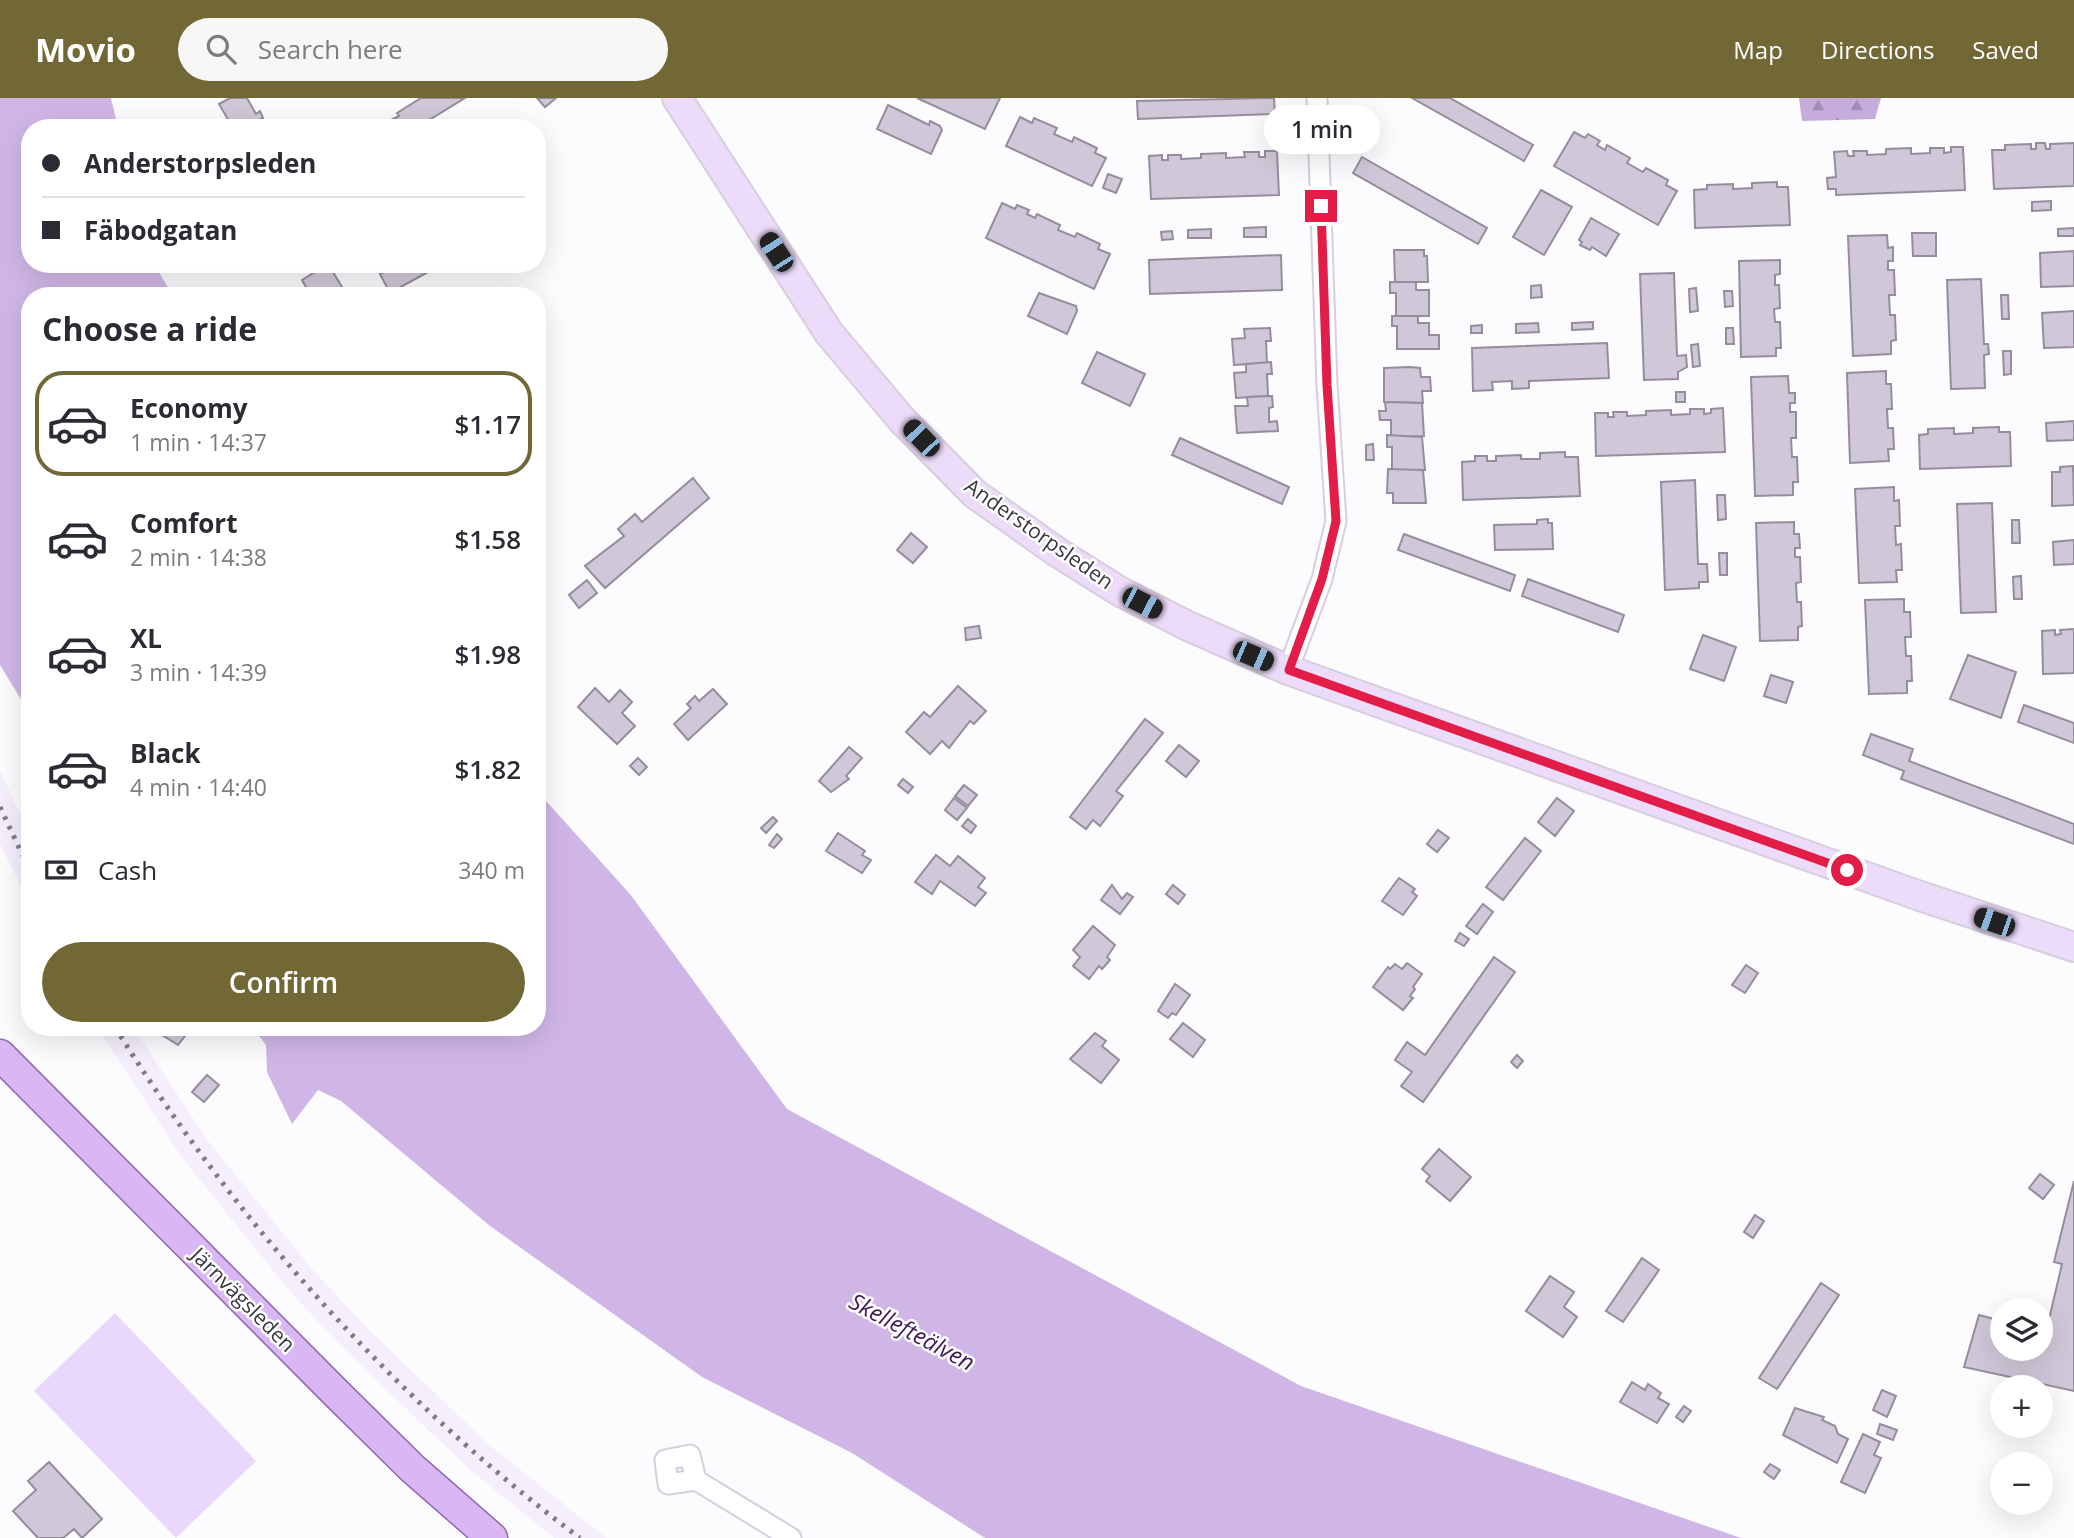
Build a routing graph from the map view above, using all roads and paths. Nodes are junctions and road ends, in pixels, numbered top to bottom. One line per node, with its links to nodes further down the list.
1 (677, 98): 3 (main road, Anderstorpsleden)
2 (1317, 98): 3 (street)
3 (1289, 670): 4 (main road, Anderstorpsleden)
4 (2074, 947)
5 (0, 1055): 7 (main road, Järnvägsleden)
6 (696, 1480): 8 (street)
7 (492, 1538)
8 (791, 1538)

